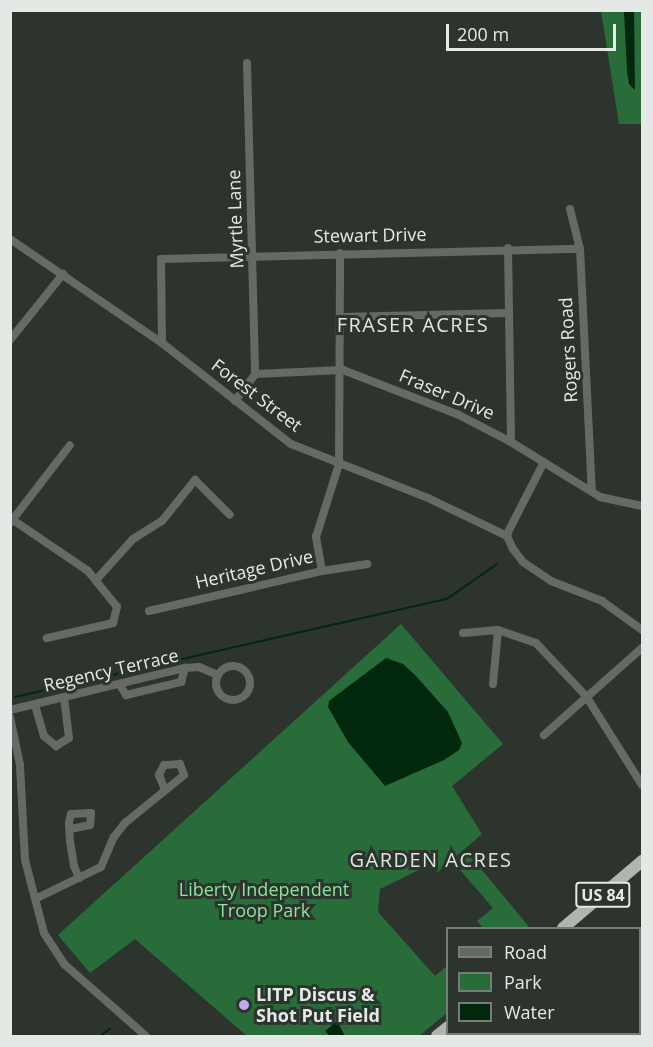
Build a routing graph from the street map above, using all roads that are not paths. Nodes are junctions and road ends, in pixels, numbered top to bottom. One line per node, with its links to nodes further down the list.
1 (247, 63): 7 (street, Myrtle Lane)
2 (570, 209): 5 (street, Rogers Road)
3 (10, 239): 8 (street, Forest Street)
4 (508, 248): 5 (street, Stewart Drive); 6 (street, Stewart Drive); 9 (street)
5 (580, 249): 20 (street, Rogers Road)
6 (340, 253): 7 (street, Stewart Drive); 10 (street)
7 (253, 254): 12 (street, Stewart Drive); 14 (street, Myrtle Lane)
8 (63, 274): 11 (street); 12 (street, Forest Street)
9 (507, 314): 10 (street); 16 (street)
10 (342, 317): 13 (street)
11 (10, 340)
12 (162, 343): 15 (street, Forest Street)
13 (343, 370): 14 (street, Fraser Drive); 16 (street, Fraser Drive); 19 (street)
14 (255, 374): 15 (street)
15 (235, 400): 19 (street, Forest Street)
16 (511, 441): 18 (street, Fraser Drive)
17 (70, 445): 23 (street)
18 (544, 462): 20 (street, Fraser Drive); 24 (street)
19 (339, 464): 24 (street, Forest Street); 26 (street)
20 (592, 491): 21 (street, Fraser Drive)
21 (642, 506)
22 (230, 516): 27 (street)
23 (12, 521): 27 (street)
24 (507, 536): 30 (street)
25 (367, 564): 26 (street, Heritage Drive)
26 (322, 571): 28 (street, Heritage Drive)
27 (96, 580): 32 (street)
28 (149, 610)
29 (498, 630): 31 (street); 35 (street); 36 (street)
30 (642, 630)
31 (463, 633)
32 (47, 638)
33 (642, 648): 36 (street)
34 (218, 675): 34 (street, Regency Terrace); 37 (street, Regency Terrace)
35 (493, 684)
36 (585, 696): 41 (street); 42 (street)
37 (64, 698): 38 (street, Regency Terrace); 38 (street)
38 (35, 705): 39 (street, Regency Terrace)
39 (10, 710)
40 (10, 717): 47 (street)
41 (544, 735)
42 (642, 785)
43 (165, 790): 46 (street)
44 (70, 829): 46 (street)
45 (642, 861): 48 (highway, US 84)
46 (78, 878): 47 (street)
47 (35, 899): 49 (street)
48 (564, 927)
49 (146, 1036)

